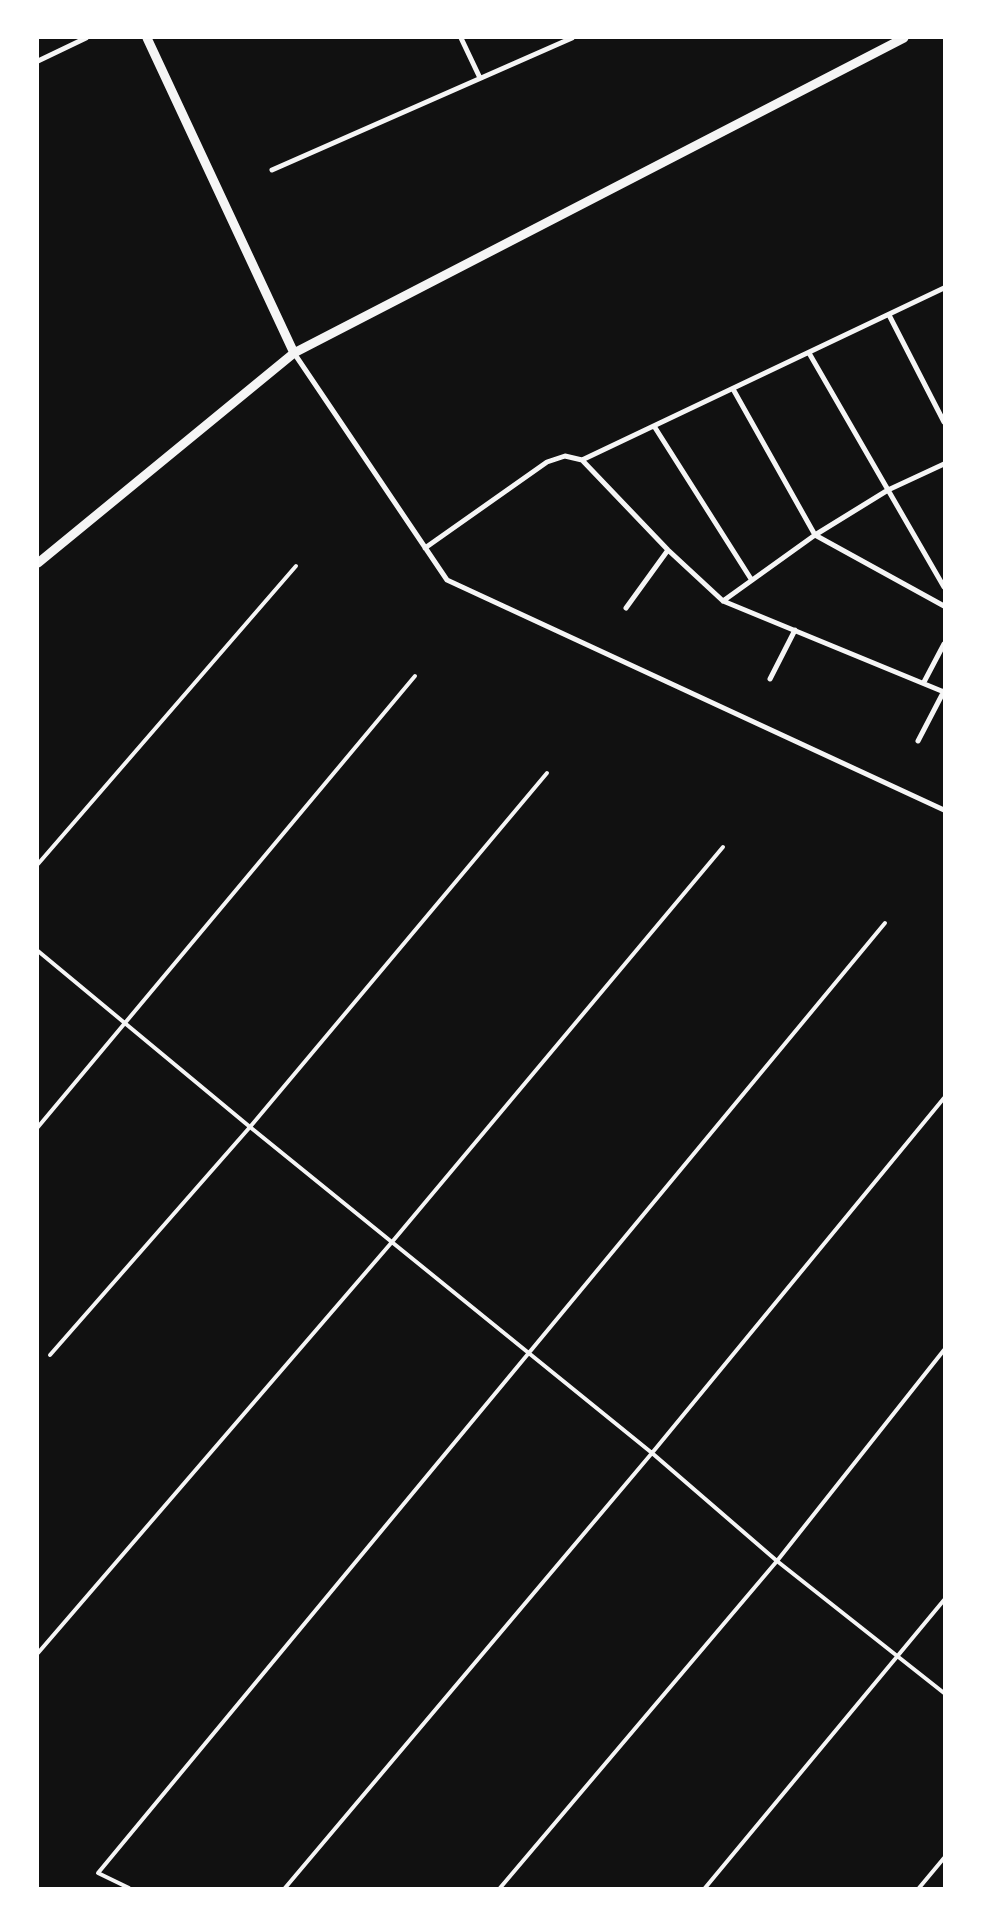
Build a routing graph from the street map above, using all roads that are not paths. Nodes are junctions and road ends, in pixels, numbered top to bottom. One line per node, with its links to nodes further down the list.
1 (86, 38): 6 (street)
2 (147, 38): 12 (street)
3 (461, 38): 7 (street)
4 (572, 38): 7 (street)
5 (904, 38): 12 (street)
6 (38, 61)
7 (480, 78): 8 (street)
8 (272, 170)
9 (944, 288): 10 (street)
10 (889, 315): 11 (street); 14 (street)
11 (809, 352): 13 (street); 18 (street)
12 (294, 353): 20 (street); 22 (street)
13 (733, 389): 15 (street); 19 (street)
14 (944, 422)
15 (654, 426): 16 (street); 24 (street)
16 (582, 460): 20 (street); 21 (street)
17 (944, 464): 18 (street)
18 (888, 490): 19 (street); 25 (street)
19 (815, 535): 24 (street); 27 (street)
20 (425, 548): 37 (street)
21 (668, 550): 26 (street); 28 (street)
22 (38, 563)
23 (296, 566): 39 (lane)
24 (751, 579): 26 (street)
25 (944, 587)
26 (723, 601): 29 (street)
27 (944, 606)
28 (626, 608)
29 (795, 630): 32 (street); 33 (street)
30 (944, 644): 33 (street)
31 (414, 676): 42 (lane)
32 (770, 679)
33 (924, 682): 34 (street)
34 (944, 692): 35 (street)
35 (918, 741)
36 (547, 774): 45 (lane)
37 (944, 810)
38 (723, 847): 46 (lane)
39 (38, 864)
40 (884, 923): 48 (lane)
41 (38, 951): 42 (lane)
42 (126, 1024): 44 (lane); 45 (lane)
43 (944, 1098): 50 (lane)
44 (38, 1127)
45 (250, 1127): 46 (lane); 49 (lane)
46 (392, 1242): 48 (lane); 53 (lane)
47 (944, 1350): 51 (lane)
48 (529, 1351): 50 (lane); 57 (lane)
49 (50, 1355)
50 (652, 1453): 51 (lane); 58 (lane)
51 (777, 1561): 54 (lane); 59 (lane)
52 (944, 1600): 54 (lane)
53 (38, 1654)
54 (897, 1656): 55 (lane); 60 (lane)
55 (944, 1693)
56 (944, 1858): 61 (lane)
57 (129, 1888)
58 (285, 1888)
59 (500, 1888)
60 (705, 1888)
61 (919, 1888)

